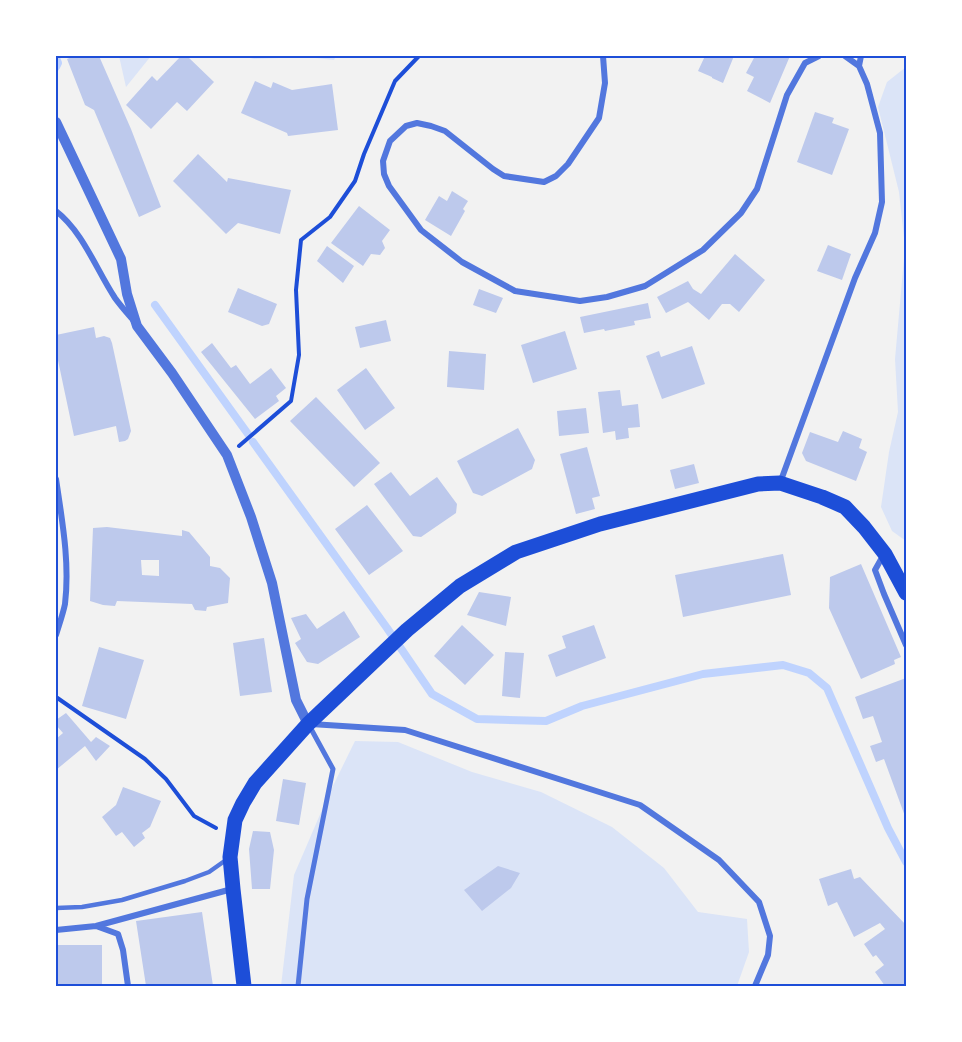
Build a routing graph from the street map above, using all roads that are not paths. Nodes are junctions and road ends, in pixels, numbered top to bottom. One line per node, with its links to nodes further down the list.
1 (603, 56): 2 (street)
2 (819, 56)
3 (845, 56): 5 (street)
4 (861, 56): 5 (street)
5 (859, 66): 10 (street)
6 (56, 122): 8 (street)
7 (56, 211): 8 (street)
8 (137, 326): 15 (street)
9 (56, 479): 13 (street)
10 (780, 483): 11 (main road); 15 (main road)
11 (885, 554): 12 (main road); 14 (street)
12 (906, 593)
13 (56, 635)
14 (906, 645)
15 (308, 724): 16 (main road); 23 (street); 24 (street)
16 (230, 857): 17 (main road); 18 (lane)
17 (233, 889): 19 (street); 22 (main road)
18 (56, 908)
19 (96, 926): 20 (street); 21 (street)
20 (56, 930)
21 (128, 987)
22 (244, 987)
23 (298, 987)
24 (755, 987)

